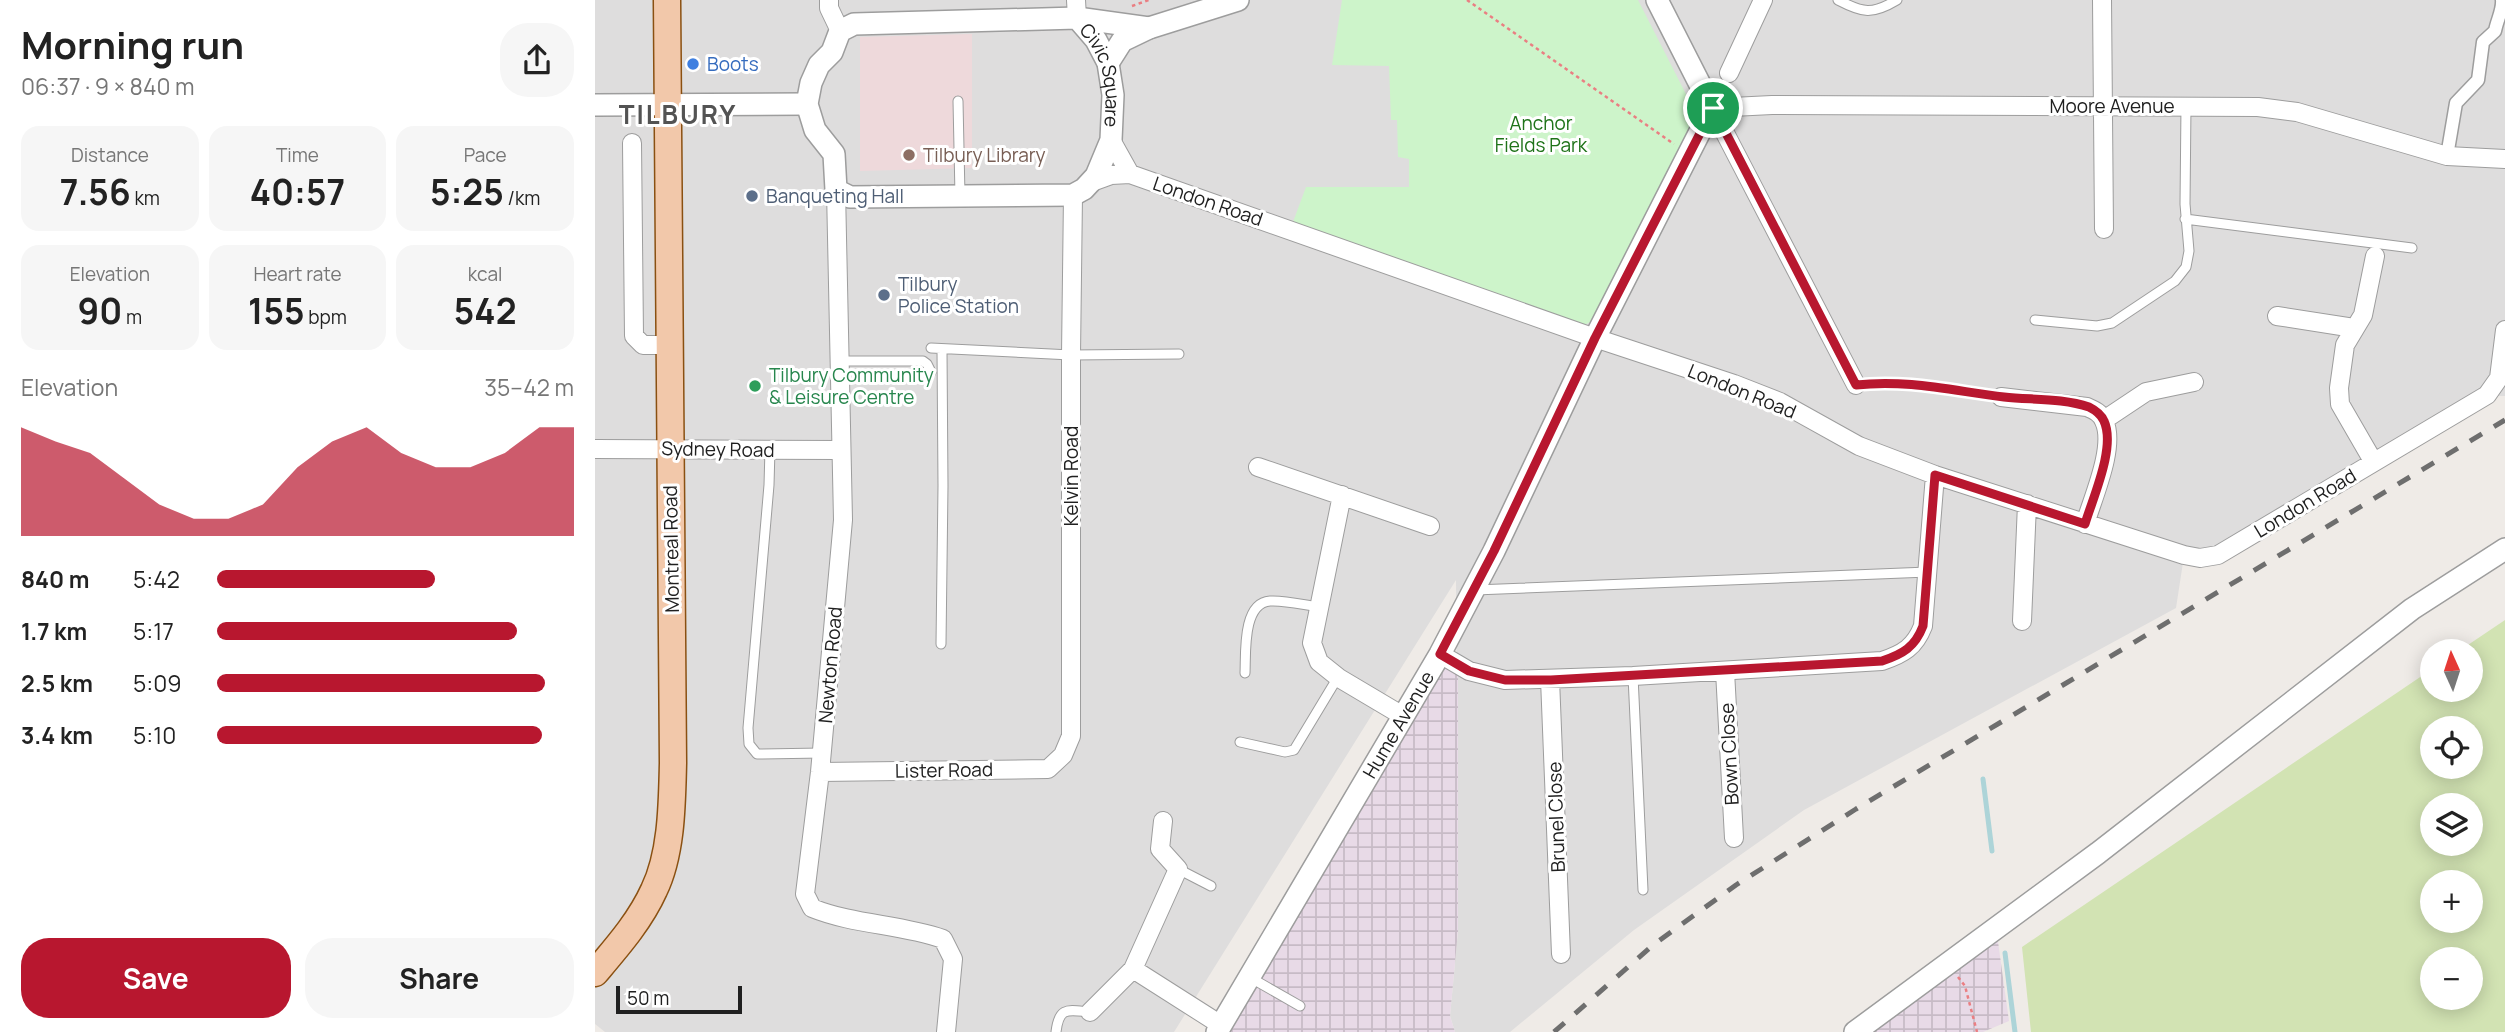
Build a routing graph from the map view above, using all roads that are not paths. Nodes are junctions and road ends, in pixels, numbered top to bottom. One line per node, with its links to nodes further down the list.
1 (667, 0): 16 (main road, Montreal Road)
2 (829, 0): 12 (street)
3 (1238, 0): 11 (street)
4 (1657, 0): 21 (street)
5 (1763, 0): 14 (street)
6 (1838, 0): 7 (lane)
7 (1897, 0)
8 (2102, 0): 20 (street)
9 (2502, 0): 24 (street)
10 (1077, 9): 11 (street); 12 (street, Civic Square); 13 (street, Civic Square)
11 (1149, 28): 13 (street)
12 (840, 31): 17 (street)
13 (1108, 63): 22 (street, Civic Square)
14 (1729, 73)
15 (958, 102): 29 (lane)
16 (667, 104): 17 (street); 18 (street); 39 (main road, Montreal Road)
17 (807, 104): 28 (street)
18 (595, 105)
19 (2186, 106): 20 (street, Moore Avenue); 24 (street, Moore Avenue); 30 (lane)
20 (2101, 107): 21 (street, Moore Avenue); 31 (street)
21 (1713, 108): 38 (street, Hume Avenue); 47 (street)
22 (1111, 140): 26 (street, London Road); 27 (street, Civic Square)
23 (632, 143): 39 (street)
24 (2447, 156): 25 (street, Moore Avenue)
25 (2505, 159)
26 (1130, 174): 27 (street); 38 (street, London Road)
27 (1081, 189): 29 (street); 43 (street, Kelvin Road)
28 (836, 190): 29 (street); 44 (street, Newton Road)
29 (960, 196)
30 (2185, 219): 32 (lane); 35 (lane)
31 (2104, 229)
32 (2412, 248)
33 (2375, 256): 36 (street, London Road)
34 (2277, 316): 36 (street)
35 (2035, 320)
36 (2354, 328): 54 (street, London Road)
37 (2505, 330): 54 (street, London Road)
38 (1595, 338): 56 (street, London Road); 63 (street, Hume Avenue)
39 (670, 345): 50 (main road, Montreal Road)
40 (931, 348): 41 (lane)
41 (942, 349): 43 (lane); 66 (lane)
42 (1179, 354): 43 (lane)
43 (1071, 355): 76 (street, Kelvin Road)
44 (839, 360): 45 (lane); 53 (street, Newton Road)
45 (931, 373)
46 (2194, 382): 49 (street)
47 (1856, 385)
48 (2001, 397): 49 (street)
49 (2104, 420): 59 (street)
50 (670, 448): 51 (street, Sydney Road); 52 (street, Sydney Road); 85 (main road, Montreal Road)
51 (595, 449)
52 (770, 449): 53 (street, Sydney Road); 75 (lane)
53 (841, 450): 75 (street, Newton Road)
54 (2373, 461): 59 (street, London Road)
55 (1258, 467): 57 (street)
56 (1935, 475): 58 (street, London Road); 62 (street)
57 (1342, 495): 60 (street); 64 (street)
58 (2027, 505): 59 (street, London Road); 65 (street)
59 (2085, 524)
60 (1430, 526)
61 (2505, 549): 92 (street)
62 (1928, 572): 63 (lane); 68 (street)
63 (1474, 590): 67 (street, Hume Avenue)
64 (1319, 607): 69 (lane); 71 (street)
65 (2022, 621)
66 (941, 644)
67 (1440, 654): 72 (street); 73 (street, Hume Avenue)
68 (1725, 671): 70 (street); 79 (street, Bown Close)
69 (1245, 673)
70 (1633, 676): 72 (street); 82 (lane)
71 (1338, 677): 73 (street); 74 (lane)
72 (1551, 680): 83 (street, Brunel Close)
73 (1403, 716): 86 (street, Hume Avenue)
74 (1240, 742)
75 (822, 753): 77 (street, Newton Road)
76 (1063, 755): 77 (street, Lister Road)
77 (820, 772): 90 (street, Newton Road)
78 (1163, 821): 80 (street)
79 (1734, 838)
80 (1178, 869): 81 (lane); 84 (street)
81 (1211, 886)
82 (1643, 890)
83 (1561, 954)
84 (1133, 969): 88 (street); 89 (street)
85 (595, 973)
86 (1249, 977): 87 (lane); 89 (street, Hume Avenue)
87 (1300, 1006)
88 (1090, 1012): 91 (lane)
89 (1219, 1029)
90 (946, 1032)
91 (1056, 1032)
92 (1855, 1032)

